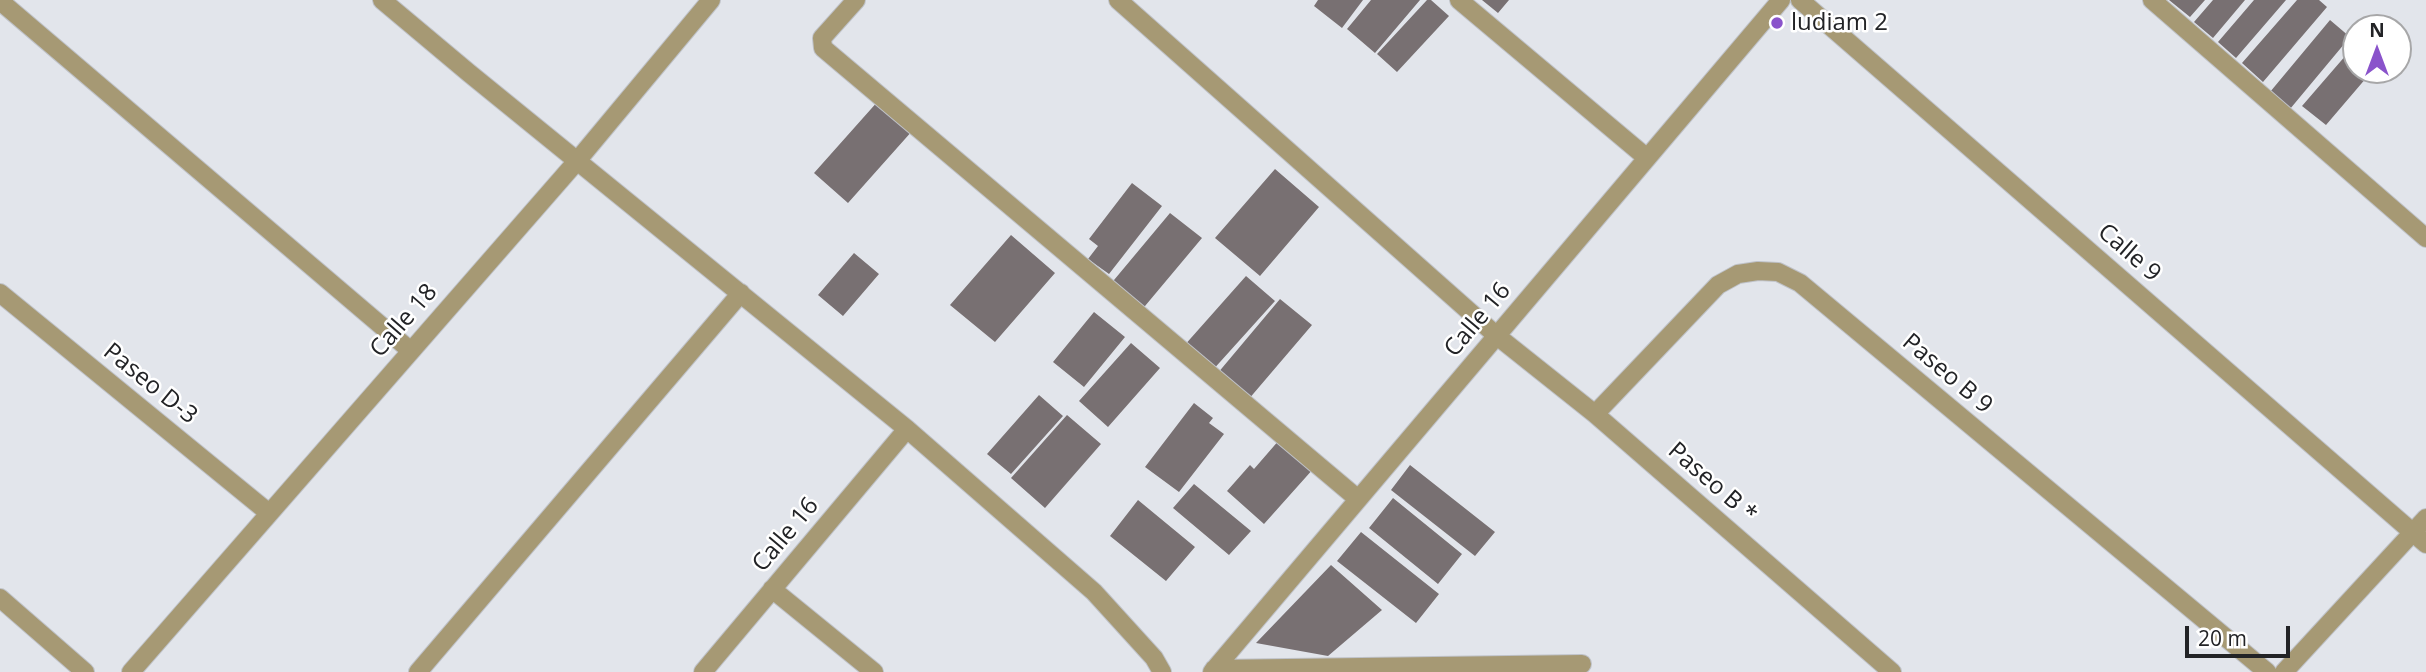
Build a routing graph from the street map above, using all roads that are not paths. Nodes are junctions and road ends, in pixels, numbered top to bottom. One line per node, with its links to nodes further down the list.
1 (382, 0): 11 (street)
2 (711, 0): 11 (street, Calle 18)
3 (856, 0): 19 (street)
4 (1118, 0): 15 (street, Paseo B *)
5 (1459, 0): 10 (street)
6 (1781, 0): 10 (street, Calle 16)
7 (1800, 0): 22 (street, Calle 9)
8 (2152, 0): 12 (street)
9 (0, 1): 16 (street)
10 (1647, 158): 15 (street, Calle 16)
11 (577, 161): 14 (street); 16 (street, Calle 18)
12 (2426, 238)
13 (0, 293): 20 (street, Paseo D-3)
14 (741, 293): 18 (street); 29 (street)
15 (1497, 336): 17 (street, Paseo B *); 19 (street, Calle 16)
16 (411, 351): 20 (street, Calle 18)
17 (1595, 414): 33 (street, Paseo B *); 34 (street, Paseo B 9)
18 (907, 429): 23 (street, Calle 16); 32 (street)
19 (1358, 499): 26 (street, Calle 16)
20 (269, 513): 28 (street, Calle 18)
21 (2426, 518): 22 (street)
22 (2420, 538): 35 (street)
23 (772, 589): 30 (street, Calle 16); 31 (street)
24 (0, 598): 27 (street)
25 (1581, 664): 26 (street)
26 (1213, 671)
27 (85, 672)
28 (131, 672)
29 (418, 672)
30 (703, 672)
31 (873, 672)
32 (1162, 672)
33 (1892, 672)
34 (2267, 672)
35 (2284, 672)

